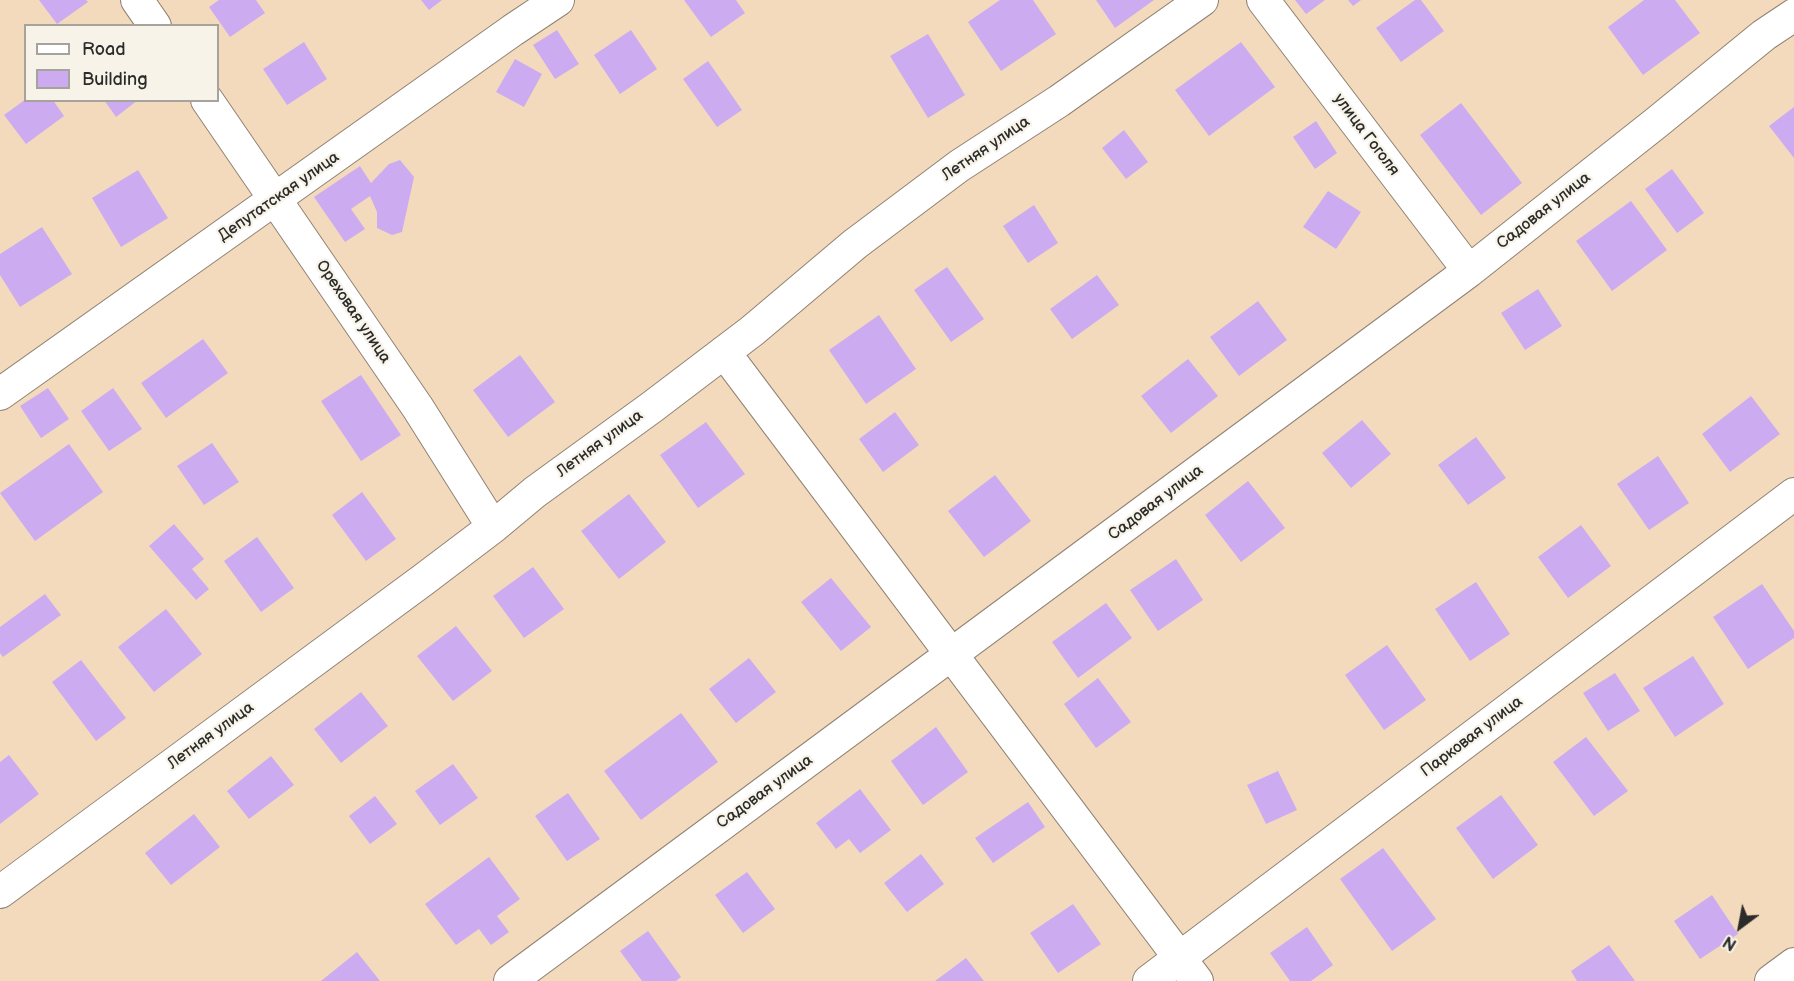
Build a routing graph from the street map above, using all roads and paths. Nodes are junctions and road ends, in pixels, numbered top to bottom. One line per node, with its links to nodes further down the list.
1 (137, 0): 6 (street)
2 (558, 0): 8 (street, Депутатская улица)
3 (1202, 0): 10 (street, Летняя улица)
4 (1263, 0): 9 (street, улица Гоголя)
5 (1794, 15): 9 (street, Садовая улица)
6 (154, 24)
7 (208, 102): 8 (street, Ореховая улица)
8 (276, 199): 11 (street, Депутатская улица); 13 (street, Ореховая улица)
9 (1469, 270): 14 (street, Садовая улица)
10 (724, 352): 13 (street, Летняя улица); 14 (street)
11 (0, 394)
12 (1794, 494): 17 (street, Парковая улица)
13 (493, 527): 15 (street, Летняя улица)
14 (951, 655): 17 (street); 18 (street, Садовая улица)
15 (0, 892)
16 (1794, 964): 20 (street)
17 (1189, 970): 19 (street, Парковая улица)
18 (510, 981)
19 (1149, 981)
20 (1771, 981)

